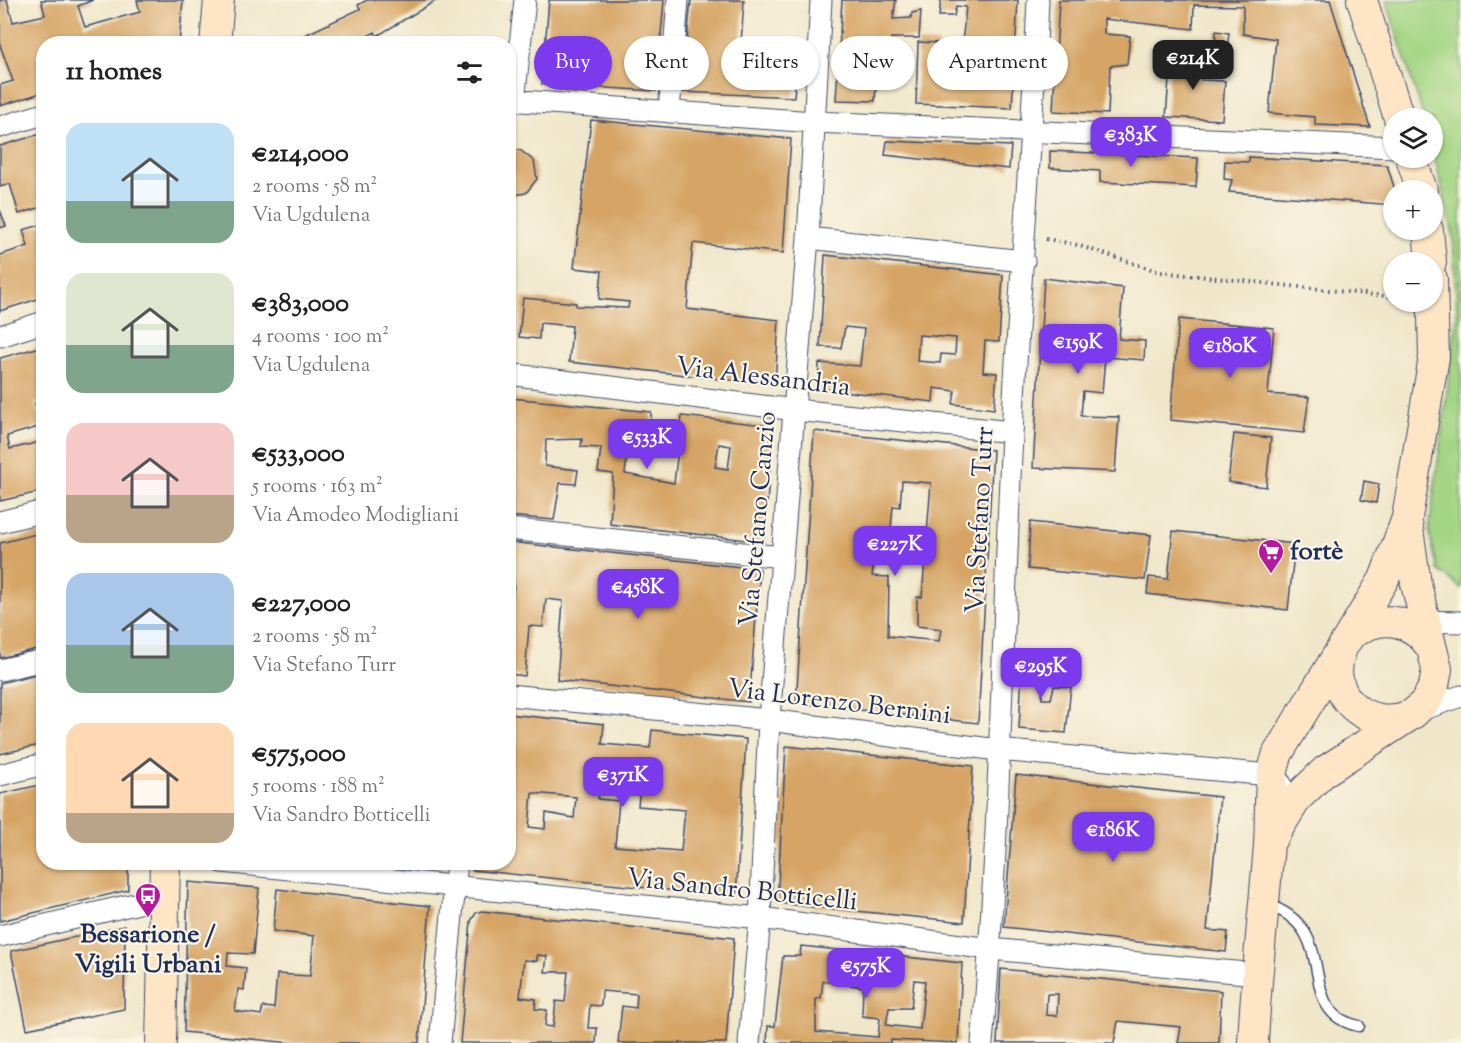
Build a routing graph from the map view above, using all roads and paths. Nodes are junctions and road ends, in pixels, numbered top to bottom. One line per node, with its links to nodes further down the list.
1 (219, 0): 7 (main road)
2 (525, 0): 8 (street)
3 (678, 0): 11 (street)
4 (821, 0): 13 (street, Via Stefano Canzio)
5 (1038, 0): 15 (street, Via Stefano Turr)
6 (1362, 0): 10 (main road)
7 (216, 36)
8 (516, 64)
9 (516, 100): 11 (street)
10 (1396, 108)
11 (669, 112): 13 (street)
12 (36, 116): 14 (street)
13 (814, 122): 15 (street); 18 (street, Via Stefano Canzio)
14 (0, 127)
15 (1033, 130): 16 (street); 17 (street, Via Stefano Turr)
16 (1383, 146)
17 (1026, 236): 19 (street, Via Stefano Turr); 20 (path)
18 (808, 238): 19 (street); 25 (street, Via Stefano Canzio)
19 (1024, 261): 26 (street, Via Stefano Turr)
20 (1383, 296)
21 (1433, 312): 28 (main road)
22 (36, 325): 23 (street)
23 (0, 336)
24 (516, 375): 25 (street, Via Alessandria)
25 (795, 410): 26 (street, Via Alessandria); 31 (street, Via Stefano Canzio)
26 (1012, 432): 41 (street, Via Stefano Turr)
27 (36, 513): 29 (street)
28 (1407, 518): 32 (main road); 34 (main road)
29 (0, 522)
30 (516, 530): 31 (street)
31 (782, 557): 40 (street, Via Stefano Canzio)
32 (1411, 621): 33 (street); 34 (main road); 39 (main road)
33 (1461, 622)
34 (1348, 639): 39 (main road); 44 (main road)
35 (36, 662): 36 (street)
36 (0, 670)
37 (516, 696): 40 (street, Via Lorenzo Bernini)
38 (1461, 696): 39 (street)
39 (1414, 713): 45 (main road)
40 (769, 720): 41 (street, Via Lorenzo Bernini); 53 (street, Via Stefano Canzio)
41 (998, 750): 44 (street, Via Lorenzo Bernini); 55 (street, Via Stefano Turr)
42 (36, 766): 43 (street)
43 (0, 775)
44 (1270, 775): 45 (street); 46 (main road)
45 (1297, 798): 46 (main road)
46 (1269, 843): 52 (main road)
47 (165, 870): 51 (main road)
48 (293, 870): 50 (street, Via Sandro Botticelli)
49 (455, 870): 50 (street)
50 (454, 888): 53 (street, Via Sandro Botticelli); 59 (street)
51 (164, 897): 54 (street); 58 (main road)
52 (1263, 903): 56 (main road); 57 (lane)
53 (760, 918): 55 (street, Via Sandro Botticelli); 60 (street, Via Stefano Canzio)
54 (0, 936)
55 (990, 949): 56 (street, Via Sandro Botticelli); 61 (street, Via Stefano Turr)
56 (1256, 974): 62 (main road)
57 (1359, 1026)
58 (161, 1043)
59 (440, 1043)
60 (749, 1043)
61 (982, 1043)
62 (1253, 1043)

